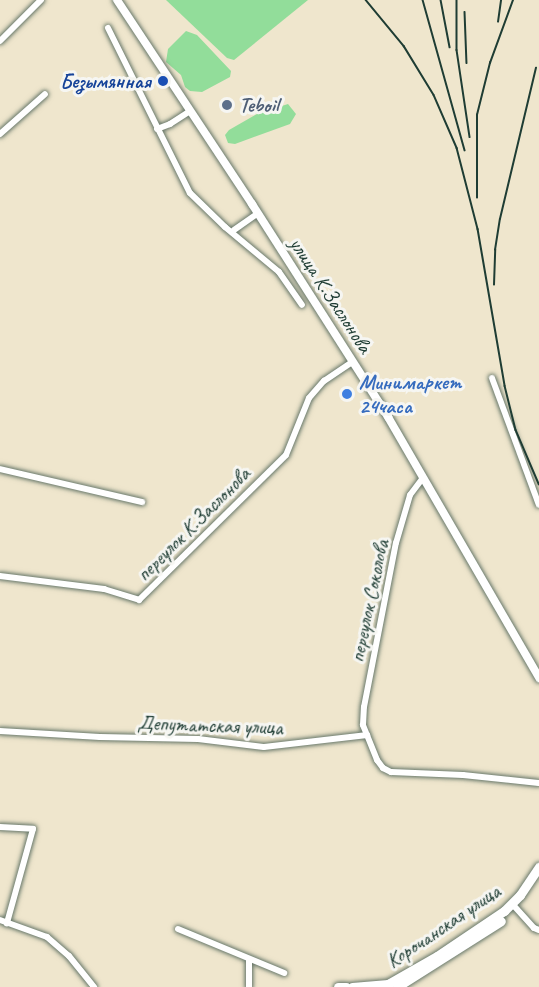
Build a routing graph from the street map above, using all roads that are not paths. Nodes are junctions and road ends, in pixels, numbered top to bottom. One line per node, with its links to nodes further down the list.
1 (41, 0): 4 (street)
2 (117, 0): 6 (street, улица К.Заслонова)
3 (108, 28): 7 (street)
4 (0, 41)
5 (45, 94): 8 (street)
6 (190, 111): 7 (street); 9 (street, улица К.Заслонова)
7 (157, 129): 12 (street)
8 (0, 134)
9 (258, 213): 10 (street); 11 (street, улица К.Заслонова)
10 (234, 230)
11 (303, 287): 12 (street); 14 (street, улица К.Заслонова)
12 (295, 291): 13 (street)
13 (302, 305)
14 (352, 362): 17 (street, улица К.Заслонова); 20 (street, переулок К.Заслонова)
15 (492, 378): 19 (street)
16 (0, 469): 18 (street)
17 (423, 478): 21 (street, улица К.Заслонова); 23 (street, переулок Соколова)
18 (142, 502)
19 (539, 505)
20 (0, 576)
21 (539, 678)
22 (0, 731): 23 (street, Депутатская улица)
23 (367, 735): 24 (street)
24 (539, 783)
25 (0, 827): 29 (street)
26 (539, 867): 38 (main road, Корочанская улица)
27 (539, 877): 28 (main road, Корочанская улица)
28 (515, 907): 31 (street); 39 (main road, Корочанская улица)
29 (4, 921): 34 (street)
30 (178, 929): 32 (street)
31 (539, 930)
32 (249, 960): 33 (street); 35 (street)
33 (284, 973)
34 (94, 987)
35 (249, 987)
36 (338, 987): 37 (main road)
37 (346, 987)
38 (352, 987)
39 (397, 987)

